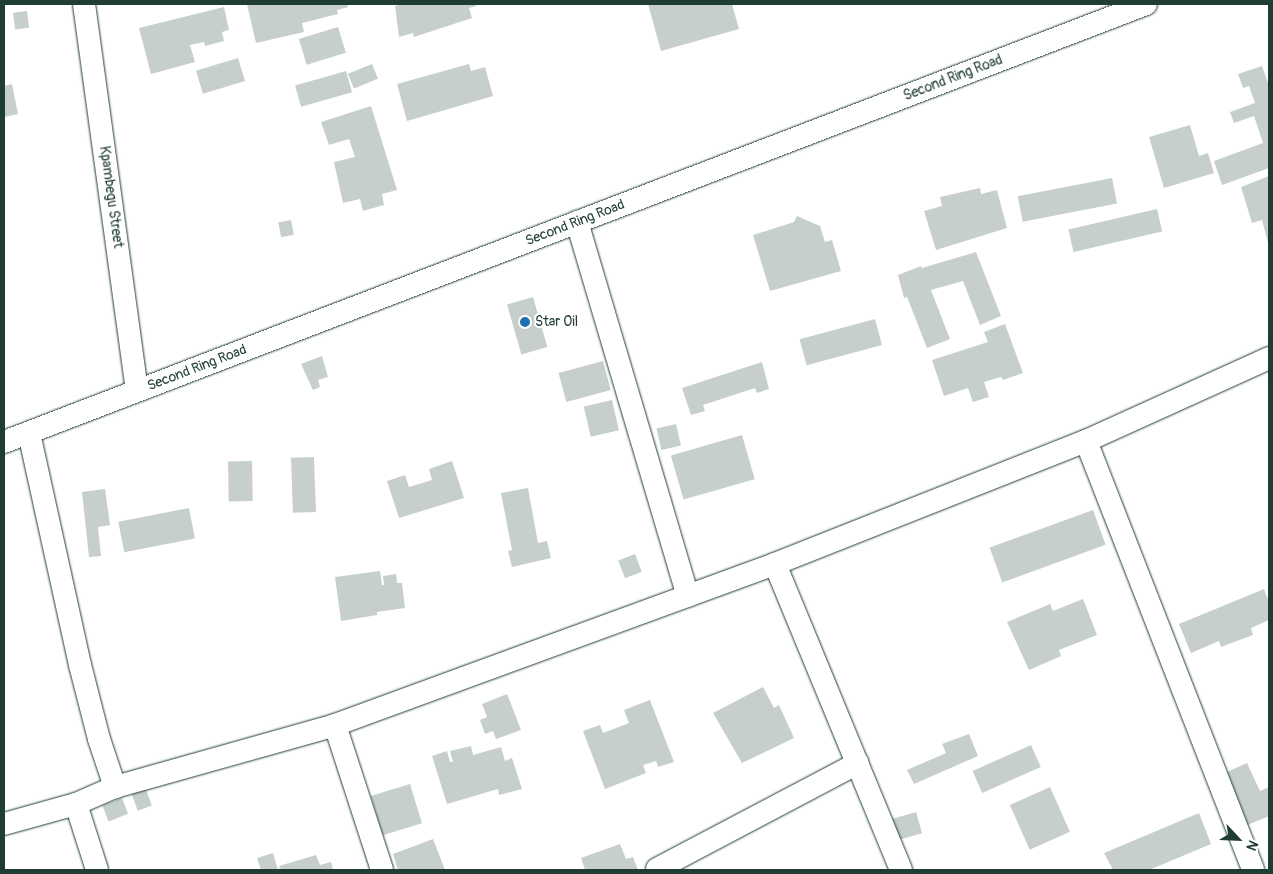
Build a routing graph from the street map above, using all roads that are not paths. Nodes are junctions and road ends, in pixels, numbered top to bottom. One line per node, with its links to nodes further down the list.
1 (84, 4): 5 (street, Kpambegu Street)
2 (1146, 4): 3 (street, Second Ring Road)
3 (577, 222): 5 (street, Second Ring Road); 10 (street)
4 (1269, 358): 7 (street)
5 (137, 390): 6 (street, Second Ring Road)
6 (29, 433): 8 (street, Second Ring Road); 13 (street)
7 (1086, 441): 9 (street); 20 (street)
8 (4, 442)
9 (775, 564): 10 (street); 12 (street)
10 (688, 596): 11 (street)
11 (335, 725): 13 (street); 18 (street)
12 (858, 763): 16 (street); 19 (street)
13 (115, 787): 14 (street)
14 (76, 804): 15 (street); 17 (street)
15 (4, 824)
16 (657, 869)
17 (97, 870)
18 (382, 870)
19 (901, 870)
20 (1253, 870)

